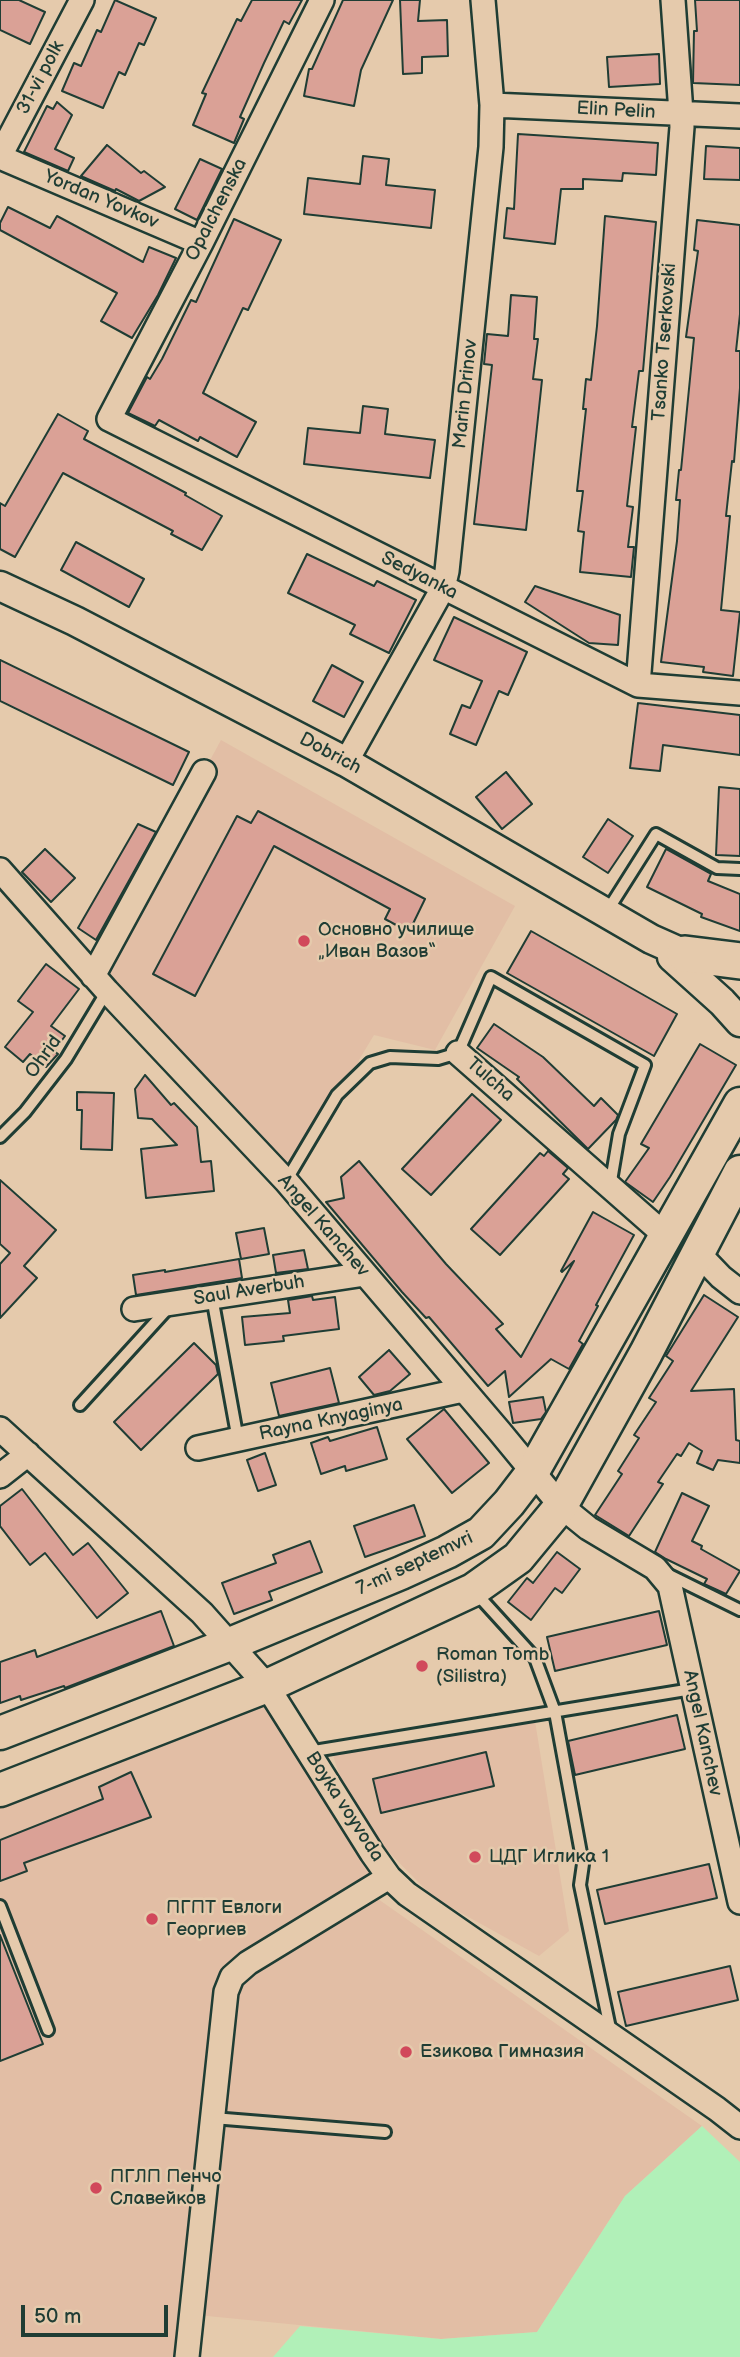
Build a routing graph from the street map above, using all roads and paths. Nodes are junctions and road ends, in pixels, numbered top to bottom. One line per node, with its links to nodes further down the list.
1 (82, 0): 8 (street, 31-vi polk)
2 (321, 0): 9 (street, Opalchenska)
3 (483, 0): 5 (street, Marin Drinov)
4 (673, 0): 6 (street, Tsanko Tserkovski)
5 (492, 105): 6 (street, Elin Pelin); 12 (street, Marin Drinov)
6 (682, 114): 7 (street, Elin Pelin); 13 (street, Tsanko Tserkovski)
7 (740, 116)
8 (0, 156): 9 (street, Yordan Yovkov)
9 (201, 243): 10 (street, Opalchenska)
10 (109, 419): 12 (street, Sedyanka)
11 (0, 586): 15 (street, Dobrich)
12 (443, 588): 13 (street, Sedyanka); 15 (street, Marin Drinov)
13 (638, 685): 14 (street, Sedyanka)
14 (740, 693)
15 (346, 762): 19 (street, Dobrich)
16 (204, 772): 24 (street)
17 (740, 869): 19 (lane)
18 (0, 870): 24 (street, Angel Kanchev)
19 (606, 913): 20 (street, Dobrich)
20 (651, 939): 21 (street, Dobrich); 25 (street, Dobrich)
21 (685, 954): 22 (main road); 23 (street, Dobrich)
22 (740, 961)
23 (740, 977)
24 (100, 984): 28 (lane, Ohrid); 30 (street, Angel Kanchev)
25 (740, 1022)
26 (458, 1053): 30 (lane, Tulcha); 31 (street, Tulcha); 31 (lane)
27 (740, 1104): 32 (main road, 7-mi septemvri)
28 (0, 1137)
29 (740, 1172): 33 (main road)
30 (286, 1181): 34 (street, Angel Kanchev)
31 (610, 1187): 32 (street, Tulcha)
32 (666, 1236): 45 (main road, 7-mi septemvri)
33 (698, 1253): 35 (street); 47 (main road)
34 (365, 1274): 36 (street, Saul Averbuh); 39 (street, Angel Kanchev)
35 (740, 1292)
36 (212, 1297): 37 (street, Saul Averbuh); 42 (lane)
37 (173, 1303): 38 (street, Saul Averbuh); 40 (lane)
38 (134, 1309)
39 (463, 1390): 42 (street, Rayna Knyaginya); 45 (street, Angel Kanchev)
40 (80, 1405)
41 (0, 1429): 44 (street, Boyka voyvoda)
42 (239, 1440): 43 (street, Rayna Knyaginya)
43 (198, 1448)
44 (28, 1454): 46 (street); 51 (street, Boyka voyvoda)
45 (532, 1473): 47 (street, Angel Kanchev); 51 (main road, 7-mi septemvri)
46 (0, 1476)
47 (561, 1506): 48 (street, Angel Kanchev); 49 (main road)
48 (655, 1569): 50 (lane, Angel Kanchev); 53 (street, Angel Kanchev)
49 (473, 1590): 52 (main road); 54 (lane)
50 (740, 1610)
51 (230, 1644): 52 (street, Boyka voyvoda); 55 (main road, 7-mi septemvri)
52 (267, 1686): 56 (street, Boyka voyvoda); 57 (main road)
53 (692, 1689): 54 (lane); 58 (street, Angel Kanchev)
54 (555, 1712): 56 (lane); 63 (lane)
55 (0, 1733)
56 (308, 1752): 59 (street, Boyka voyvoda)
57 (0, 1790)
58 (732, 1833): 60 (street, Angel Kanchev)
59 (388, 1877): 63 (street, Boyka voyvoda); 66 (street)
60 (740, 1902)
61 (0, 1906): 62 (lane)
62 (48, 2030)
63 (612, 2035): 65 (street, Boyka voyvoda)
64 (740, 2104): 65 (street)
65 (717, 2109): 67 (street, Boyka voyvoda)
66 (213, 2118): 68 (lane); 69 (street)
67 (740, 2127)
68 (385, 2132)
69 (187, 2357)

